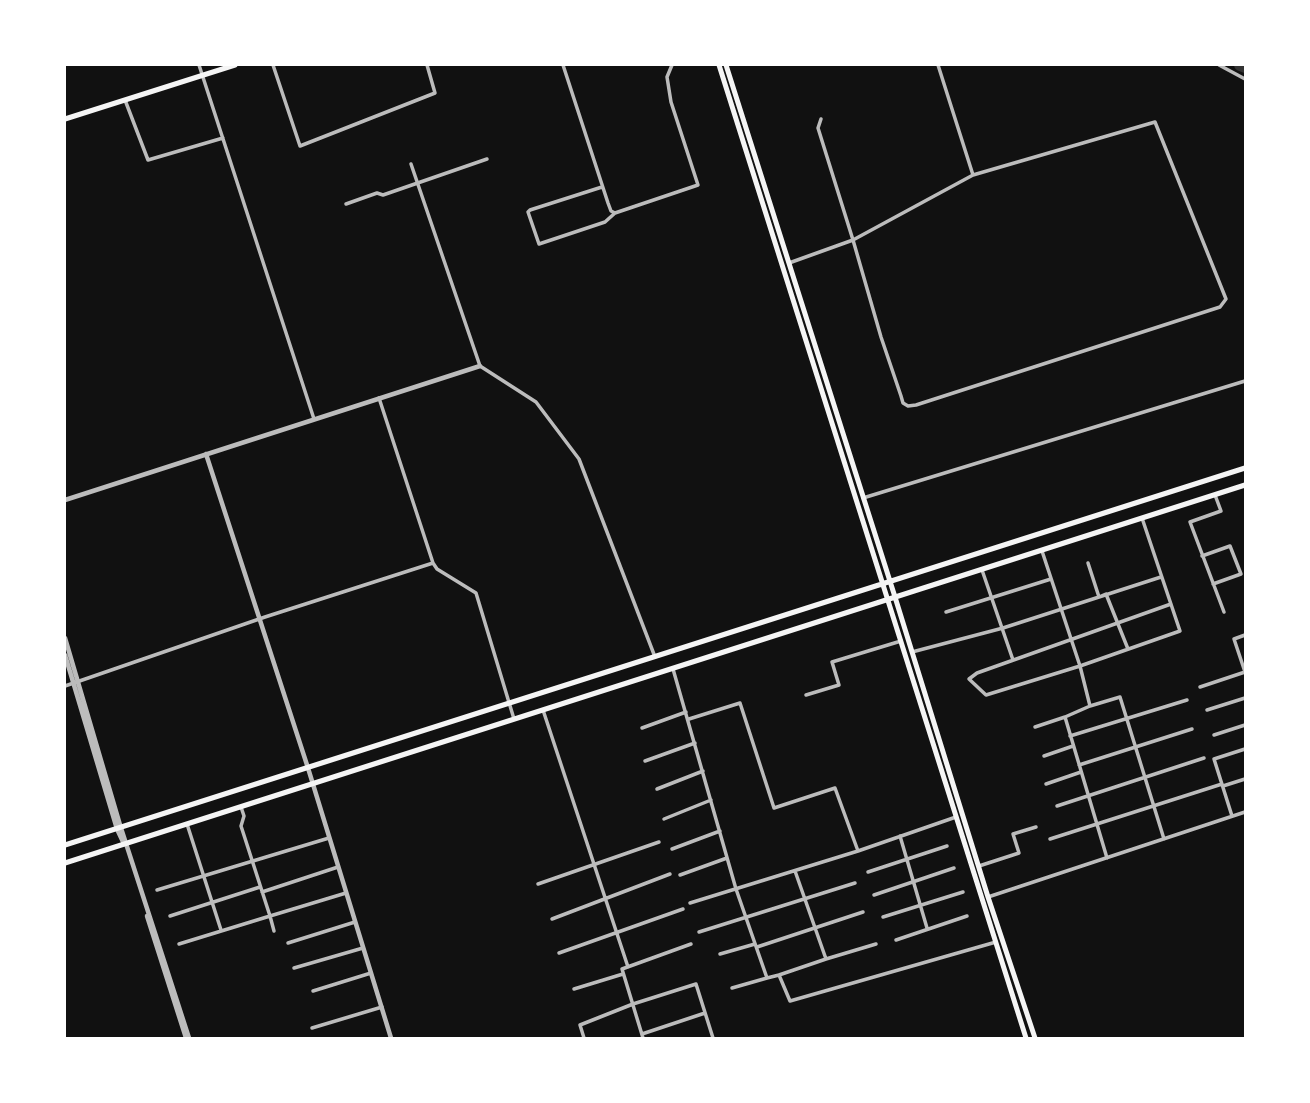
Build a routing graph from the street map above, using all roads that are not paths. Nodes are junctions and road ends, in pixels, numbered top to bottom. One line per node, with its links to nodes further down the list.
1 (199, 65): 11 (street)
2 (235, 65): 11 (main road)
3 (274, 65): 4 (street)
4 (427, 65)
5 (563, 65): 21 (street)
6 (672, 65): 23 (street)
7 (719, 65): 45 (main road)
8 (726, 65): 25 (main road)
9 (938, 65): 19 (street)
10 (1219, 65): 12 (street)
11 (203, 75): 13 (main road); 16 (street)
12 (1245, 79)
13 (125, 100): 14 (main road); 16 (street)
14 (65, 119)
15 (821, 119): 24 (street)
16 (223, 138): 29 (street)
17 (488, 159): 20 (street)
18 (411, 164): 20 (street)
19 (972, 175): 24 (street); 24 (street)
20 (418, 183): 22 (street); 26 (street)
21 (603, 187): 23 (street); 23 (street)
22 (346, 204)
23 (615, 213)
24 (853, 240): 25 (street)
25 (789, 263): 34 (main road)
26 (480, 366): 28 (street); 66 (street)
27 (1245, 382): 34 (street)
28 (379, 398): 29 (street); 39 (street)
29 (314, 419): 30 (street)
30 (206, 454): 35 (street); 56 (street)
31 (1245, 468): 44 (main road)
32 (1245, 485): 33 (main road)
33 (1215, 495): 36 (main road); 38 (street)
34 (863, 498): 44 (main road)
35 (65, 500)
36 (1142, 518): 37 (main road); 42 (street)
37 (1042, 551): 41 (main road); 43 (street)
38 (1202, 556): 46 (street); 46 (street)
39 (433, 563): 56 (street); 77 (street)
40 (1088, 563): 49 (street)
41 (982, 570): 48 (main road); 50 (street)
42 (1162, 577): 47 (street); 52 (street)
43 (1051, 579): 50 (street); 53 (street)
44 (890, 581): 45 (main road); 48 (main road)
45 (882, 584): 51 (main road); 66 (main road)
46 (1213, 584): 55 (street)
47 (1106, 594): 49 (street); 57 (street)
48 (895, 597): 51 (main road); 64 (main road)
49 (1099, 597): 53 (street)
50 (992, 598): 54 (street); 58 (street)
51 (888, 600): 62 (main road); 69 (main road)
52 (1171, 604): 57 (street); 63 (street)
53 (1061, 609): 58 (street); 61 (street)
54 (946, 612)
55 (1224, 612)
56 (260, 620): 71 (street); 100 (street)
57 (1118, 623): 61 (street); 63 (street)
58 (1003, 628): 64 (street); 67 (street)
59 (1245, 635): 70 (street)
60 (65, 638): 71 (street)
61 (1072, 640): 67 (street); 68 (street)
62 (901, 641): 74 (street); 116 (main road)
63 (1128, 649): 68 (street)
64 (912, 652): 139 (main road)
65 (65, 655): 71 (street)
66 (655, 657): 77 (main road)
67 (1013, 660): 68 (street)
68 (1080, 666): 78 (street)
69 (673, 669): 79 (main road); 81 (street)
70 (1245, 669): 73 (street)
71 (76, 682): 72 (street); 121 (street)
72 (65, 686)
73 (1200, 687)
74 (806, 695)
75 (1245, 698): 80 (street)
76 (1187, 700): 84 (street)
77 (509, 704): 83 (street); 100 (main road)
78 (1090, 706): 82 (street); 84 (street)
79 (543, 710): 83 (main road); 138 (street)
80 (1207, 710)
81 (686, 712): 85 (street); 88 (street)
82 (1065, 717): 87 (street); 91 (street)
83 (514, 719): 105 (main road)
84 (1127, 719): 91 (street); 94 (street)
85 (688, 720): 92 (street); 132 (street)
86 (1245, 725): 90 (street)
87 (1035, 727)
88 (642, 728)
89 (1192, 729): 94 (street)
90 (1214, 735)
91 (1070, 736): 93 (street)
92 (695, 743): 98 (street); 101 (street)
93 (1073, 746): 96 (street); 99 (street)
94 (1136, 747): 99 (street); 103 (street)
95 (1245, 749): 107 (street)
96 (1044, 756)
97 (1204, 758): 103 (street)
98 (645, 761)
99 (1079, 765): 102 (street)
100 (308, 768): 105 (street); 121 (main road)
101 (702, 771): 108 (street); 110 (street)
102 (1081, 772): 106 (street); 109 (street)
103 (1145, 776): 109 (street); 111 (street)
104 (1245, 779): 107 (street)
105 (313, 784): 113 (main road); 124 (street)
106 (1046, 784)
107 (1222, 785): 111 (street); 115 (street)
108 (657, 789)
109 (1088, 796): 112 (street); 119 (street)
110 (711, 800): 117 (street); 122 (street)
111 (1154, 805): 119 (street); 126 (street)
112 (1057, 806)
113 (241, 807): 118 (main road); 136 (street)
114 (1245, 812): 115 (street)
115 (1232, 816): 126 (street)
116 (956, 817): 123 (street); 178 (main road)
117 (664, 819)
118 (187, 824): 128 (main road); 145 (street)
119 (1097, 824): 125 (street); 133 (street)
120 (1036, 827): 139 (street)
121 (119, 828): 128 (street); 129 (main road)
122 (720, 831): 131 (street); 134 (street)
123 (900, 836): 132 (street); 135 (street)
124 (329, 838): 136 (street); 140 (street)
125 (1050, 839)
126 (1164, 839): 133 (street)
127 (659, 842): 138 (street)
128 (125, 844): 137 (main road); 202 (street)
129 (65, 845)
130 (947, 846): 135 (street)
131 (671, 849)
132 (858, 851): 142 (street)
133 (1107, 858): 156 (street)
134 (727, 859): 146 (street); 151 (street)
135 (907, 860): 143 (street); 147 (street)
136 (252, 861): 145 (street); 150 (street)
137 (65, 863)
138 (594, 865): 149 (street); 157 (street)
139 (978, 866): 156 (main road)
140 (338, 867): 150 (street); 154 (street)
141 (954, 868): 147 (street)
142 (795, 871): 151 (street); 158 (street)
143 (868, 872)
144 (670, 874): 157 (street)
145 (203, 876): 152 (street); 159 (street)
146 (680, 876)
147 (914, 882): 155 (street); 161 (street)
148 (855, 883): 158 (street)
149 (538, 884)
150 (261, 889): 159 (street); 165 (street)
151 (736, 889): 160 (street); 168 (street)
152 (157, 890)
153 (963, 892): 161 (street)
154 (346, 893): 165 (street); 170 (street)
155 (874, 895)
156 (988, 897): 207 (main road)
157 (606, 899): 169 (street); 175 (street)
158 (805, 899): 168 (street); 171 (street)
159 (211, 902): 164 (street); 173 (street)
160 (690, 903)
161 (920, 904): 167 (street); 172 (street)
162 (683, 909): 175 (street)
163 (863, 912): 171 (street)
164 (170, 916)
165 (270, 916): 173 (street); 174 (street)
166 (967, 916): 172 (street)
167 (883, 917)
168 (746, 918): 176 (street); 183 (street)
169 (552, 919)
170 (355, 922): 179 (street); 184 (street)
171 (815, 928): 183 (street); 187 (street)
172 (928, 928): 177 (street)
173 (220, 930): 180 (street)
174 (274, 931)
175 (616, 932): 185 (street); 188 (street)
176 (699, 932)
177 (896, 940)
178 (996, 942): 192 (street); 206 (main road)
179 (288, 943)
180 (179, 944)
181 (691, 944): 188 (street)
182 (876, 944): 187 (street)
183 (756, 946): 186 (street); 193 (street)
184 (363, 948): 189 (street); 190 (street)
185 (559, 953)
186 (720, 954)
187 (826, 959): 192 (street)
188 (628, 967): 191 (street)
189 (294, 968)
190 (371, 973): 196 (street); 198 (street)
191 (624, 974): 195 (street); 197 (street)
192 (779, 975): 193 (street)
193 (767, 978): 194 (street)
194 (732, 988)
195 (574, 989)
196 (313, 991)
197 (633, 1004): 199 (street); 201 (street); 204 (street)
198 (382, 1007): 200 (street); 203 (street)
199 (705, 1013): 201 (street); 205 (street)
200 (312, 1028)
201 (642, 1037)
202 (188, 1038)
203 (391, 1038)
204 (584, 1038)
205 (712, 1038)
206 (1026, 1038)
207 (1035, 1038)

